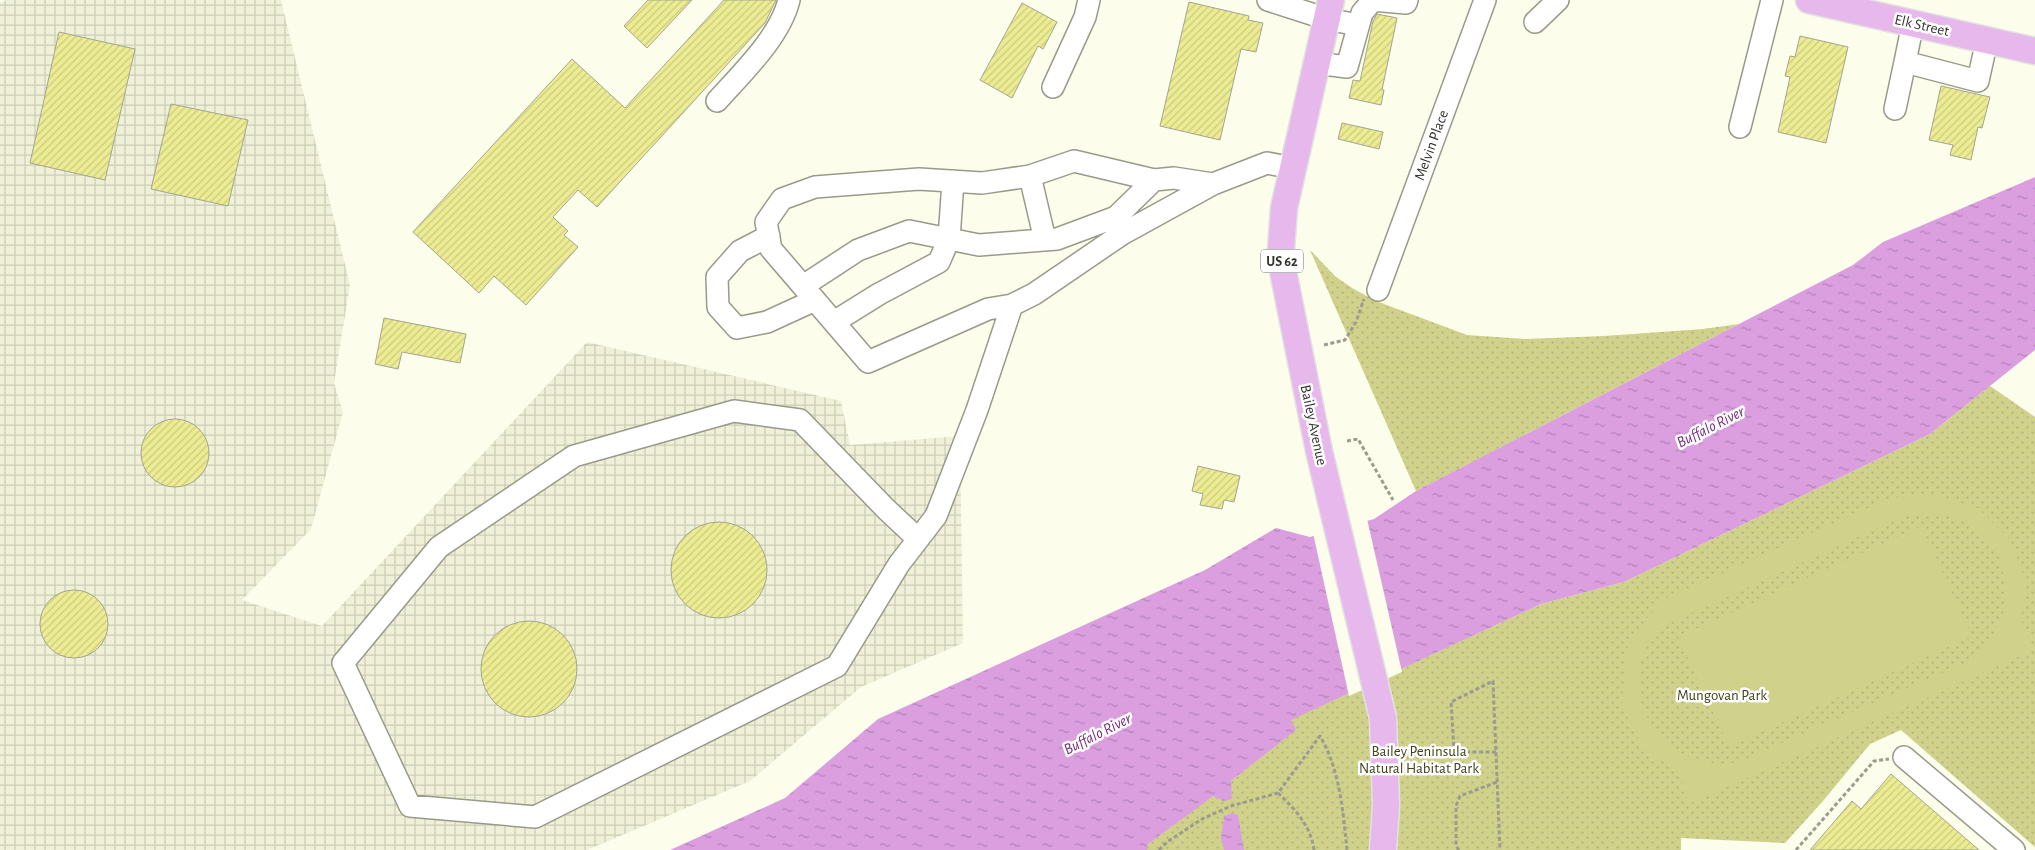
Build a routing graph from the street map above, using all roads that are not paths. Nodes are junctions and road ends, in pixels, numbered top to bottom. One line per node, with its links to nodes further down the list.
1 (789, 0): 20 (street)
2 (1089, 0): 19 (street)
3 (1268, 0): 11 (street)
4 (1373, 0): 9 (street); 14 (street)
5 (1485, 0): 31 (street, Melvin Place)
6 (1558, 0): 12 (street)
7 (1772, 0): 22 (street)
8 (1809, 0): 10 (main road, Elk Street)
9 (1406, 2)
10 (1886, 8): 13 (main road, Elk Street)
11 (1329, 9): 14 (street); 18 (main road, Bailey Avenue / US 62)
12 (1535, 22)
13 (1913, 23): 15 (main road, Elk Street); 17 (street)
14 (1358, 25): 18 (street)
15 (1987, 40): 16 (main road, Elk Street); 17 (street)
16 (2035, 51)
17 (1905, 62): 21 (street)
18 (1316, 63): 23 (main road, Bailey Avenue / US 62)
19 (1053, 87)
20 (717, 101)
21 (1896, 109)
22 (1740, 127)
23 (1292, 168): 27 (street); 37 (main road, Bailey Avenue / US 62)
24 (1030, 176): 25 (street); 26 (street); 30 (street)
25 (1154, 180): 27 (street); 30 (street)
26 (954, 182): 28 (street); 29 (street)
27 (1213, 184): 33 (street)
28 (769, 236): 32 (street); 32 (street)
29 (949, 239): 30 (street); 32 (street); 34 (street)
30 (1046, 240)
31 (1378, 290)
32 (809, 293): 34 (street)
33 (1012, 305): 34 (street); 35 (street)
34 (834, 322)
35 (918, 538): 35 (street)
36 (1904, 757): 38 (street)
37 (1383, 850)
38 (2014, 850)

